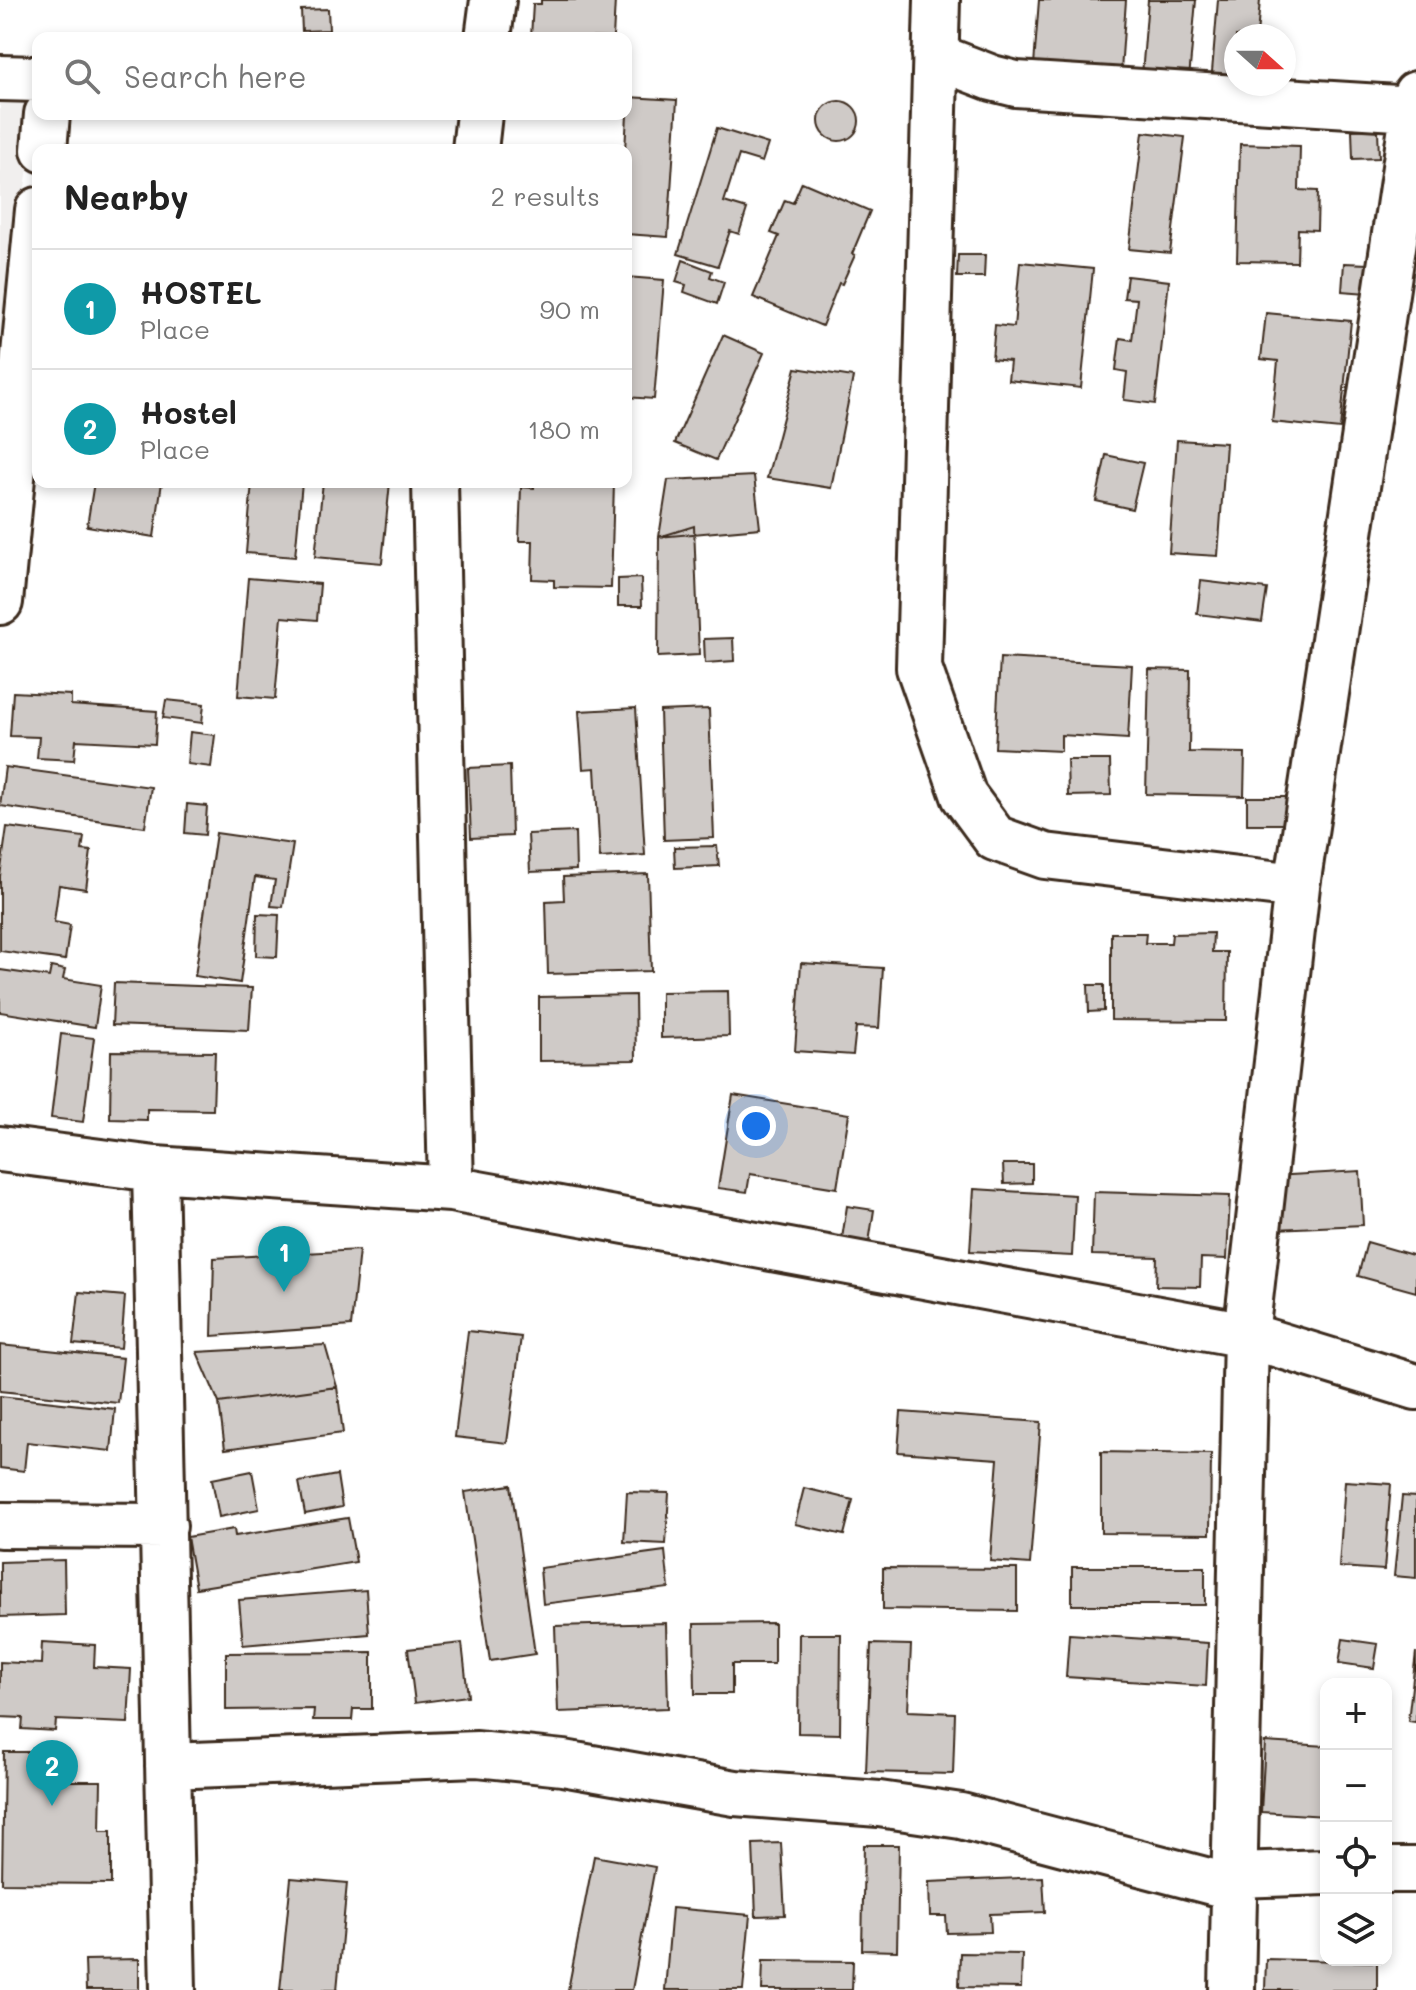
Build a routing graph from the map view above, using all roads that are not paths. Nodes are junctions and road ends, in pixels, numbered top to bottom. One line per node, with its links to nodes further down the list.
1 (493, 0): 3 (street)
2 (937, 0): 4 (street)
3 (489, 32)
4 (935, 56): 7 (street); 15 (street)
5 (0, 78): 6 (street)
6 (32, 79)
7 (1415, 101): 15 (street)
8 (46, 120): 10 (street)
9 (478, 120): 11 (street)
10 (44, 144)
11 (476, 144)
12 (32, 272): 14 (street)
13 (435, 488): 18 (street)
14 (0, 602)
15 (1297, 886): 19 (street)
16 (0, 1149): 17 (street)
17 (155, 1169): 18 (street); 22 (street)
18 (451, 1189): 19 (street)
19 (1246, 1335): 20 (street); 27 (street)
20 (1416, 1387)
21 (0, 1525): 22 (street)
22 (164, 1526): 23 (street)
23 (168, 1766): 27 (street); 28 (street)
24 (1392, 1870): 25 (street)
25 (1416, 1870)
26 (1320, 1873): 27 (street)
27 (1235, 1882): 29 (street)
28 (173, 1990)
29 (1232, 1990)

